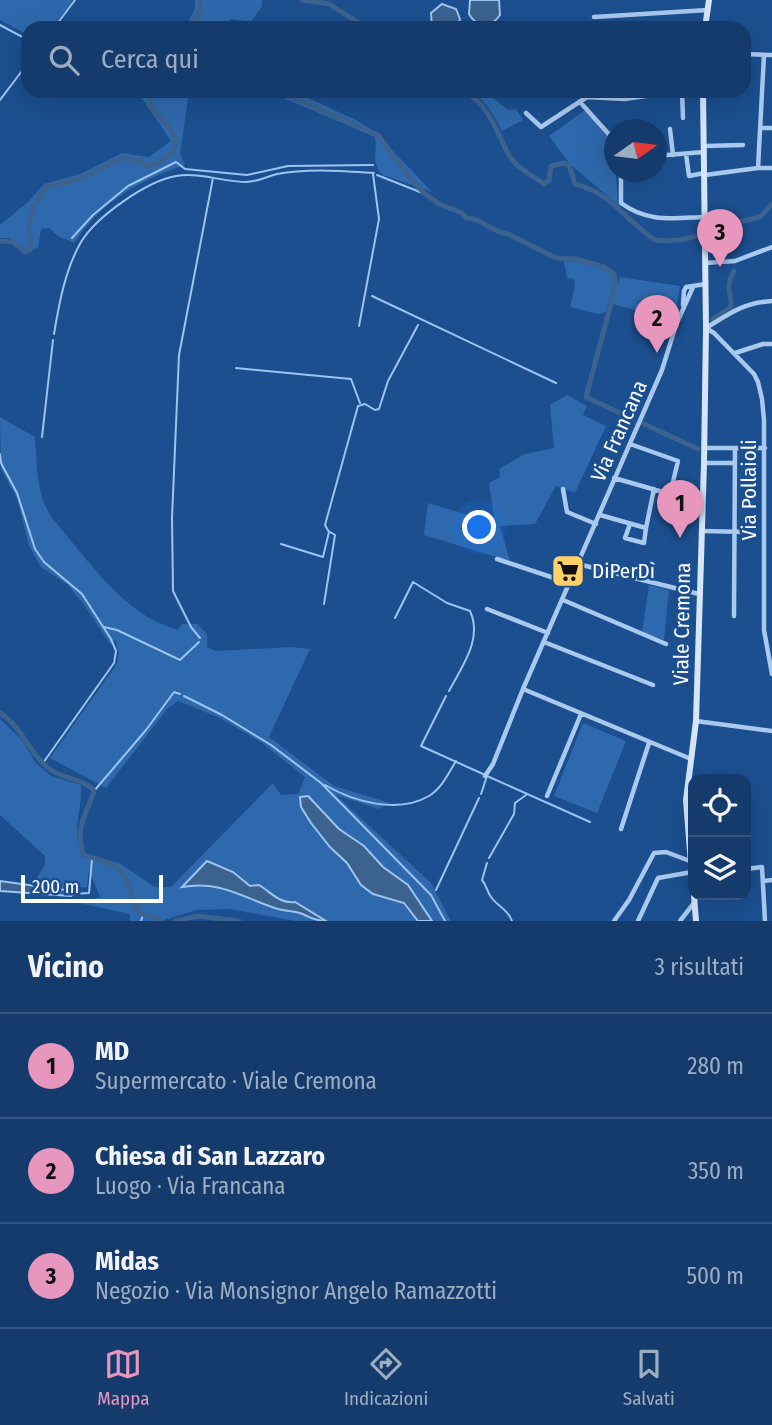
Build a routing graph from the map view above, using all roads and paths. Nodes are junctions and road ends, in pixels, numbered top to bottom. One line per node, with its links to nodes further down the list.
1 (709, 0): 2 (main road)
2 (709, 9): 3 (street); 4 (main road)
3 (594, 18)
4 (706, 21)
5 (751, 54): 6 (street)
6 (764, 55): 7 (street); 16 (street)
7 (772, 55)
8 (586, 98): 13 (street)
9 (606, 98): 10 (street)
10 (632, 98)
11 (682, 98): 15 (street)
12 (703, 98): 21 (main road, Viale Cremona)
13 (580, 102): 14 (street); 18 (street)
14 (526, 113)
15 (683, 118)
16 (760, 128): 17 (street); 24 (street)
17 (772, 128)
18 (604, 129)
19 (670, 129): 22 (street)
20 (743, 145): 21 (street)
21 (705, 149): 22 (street); 25 (main road, Viale Cremona)
22 (686, 154): 25 (street)
23 (772, 168): 24 (street)
24 (758, 169): 25 (street)
25 (705, 174): 27 (main road, Viale Cremona)
26 (621, 182): 27 (street)
27 (705, 216): 29 (main road, Viale Cremona)
28 (772, 247): 29 (street)
29 (705, 263): 30 (main road, Viale Cremona)
30 (706, 284): 31 (street, Via Francana); 34 (main road, Viale Cremona)
31 (693, 287): 33 (street, Via Francana); 33 (street, Via Francana)
32 (772, 301): 34 (street)
33 (682, 310): 38 (street, Via Francana)
34 (706, 328): 36 (street, Via Pollaioli); 39 (main road, Viale Cremona)
35 (772, 344): 36 (street)
36 (735, 354): 37 (street, Via Pollaioli)
37 (769, 439): 41 (street, Via Pollaioli)
38 (630, 444): 44 (street, Via Francana); 47 (street)
39 (704, 448): 40 (street); 42 (main road, Viale Cremona)
40 (735, 448): 41 (street); 43 (street)
41 (765, 448): 66 (street, Via Pollaioli)
42 (704, 463): 43 (street); 48 (main road, Viale Cremona)
43 (735, 463): 54 (street)
44 (614, 478): 46 (street); 49 (street, Via Francana)
45 (563, 489): 50 (street, Via Francana)
46 (653, 489): 47 (street); 52 (street)
47 (670, 494): 48 (street)
48 (703, 500): 53 (main road, Viale Cremona)
49 (600, 515): 50 (street, Via Francana); 51 (street)
50 (596, 524): 57 (street, Via Francana)
51 (630, 524): 52 (street); 52 (street)
52 (646, 528)
53 (701, 531): 54 (street); 59 (main road, Viale Cremona)
54 (734, 531): 55 (street); 62 (street)
55 (749, 532)
56 (497, 559): 58 (street)
57 (578, 564): 58 (street, Via Francana); 59 (street)
58 (569, 583): 60 (street, Via Francana)
59 (699, 594): 70 (main road, Viale Cremona)
60 (563, 600): 63 (street, Via Francana); 65 (street)
61 (487, 609): 63 (street)
62 (734, 616)
63 (548, 633): 64 (street, Via Francana)
64 (544, 642): 67 (street); 68 (street, Via Francana)
65 (666, 643)
66 (772, 674)
67 (653, 685)
68 (523, 689): 69 (street); 74 (street, Via Francana)
69 (581, 714): 72 (street); 75 (street)
70 (696, 721): 71 (street); 73 (main road, Viale Cremona)
71 (772, 731)
72 (649, 743): 73 (street); 76 (street)
73 (692, 759): 77 (main road, Viale Cremona)
74 (485, 776)
75 (547, 796)
76 (621, 829)
77 (689, 837)
78 (688, 861): 85 (street)
79 (751, 868): 82 (street)
80 (688, 874): 86 (street)
81 (772, 880): 82 (street)
82 (763, 881): 89 (street)
83 (692, 900): 87 (street)
84 (694, 900): 88 (main road, Viale Cremona)
85 (614, 921)
86 (638, 921)
87 (680, 921)
88 (696, 921)
89 (765, 921)

